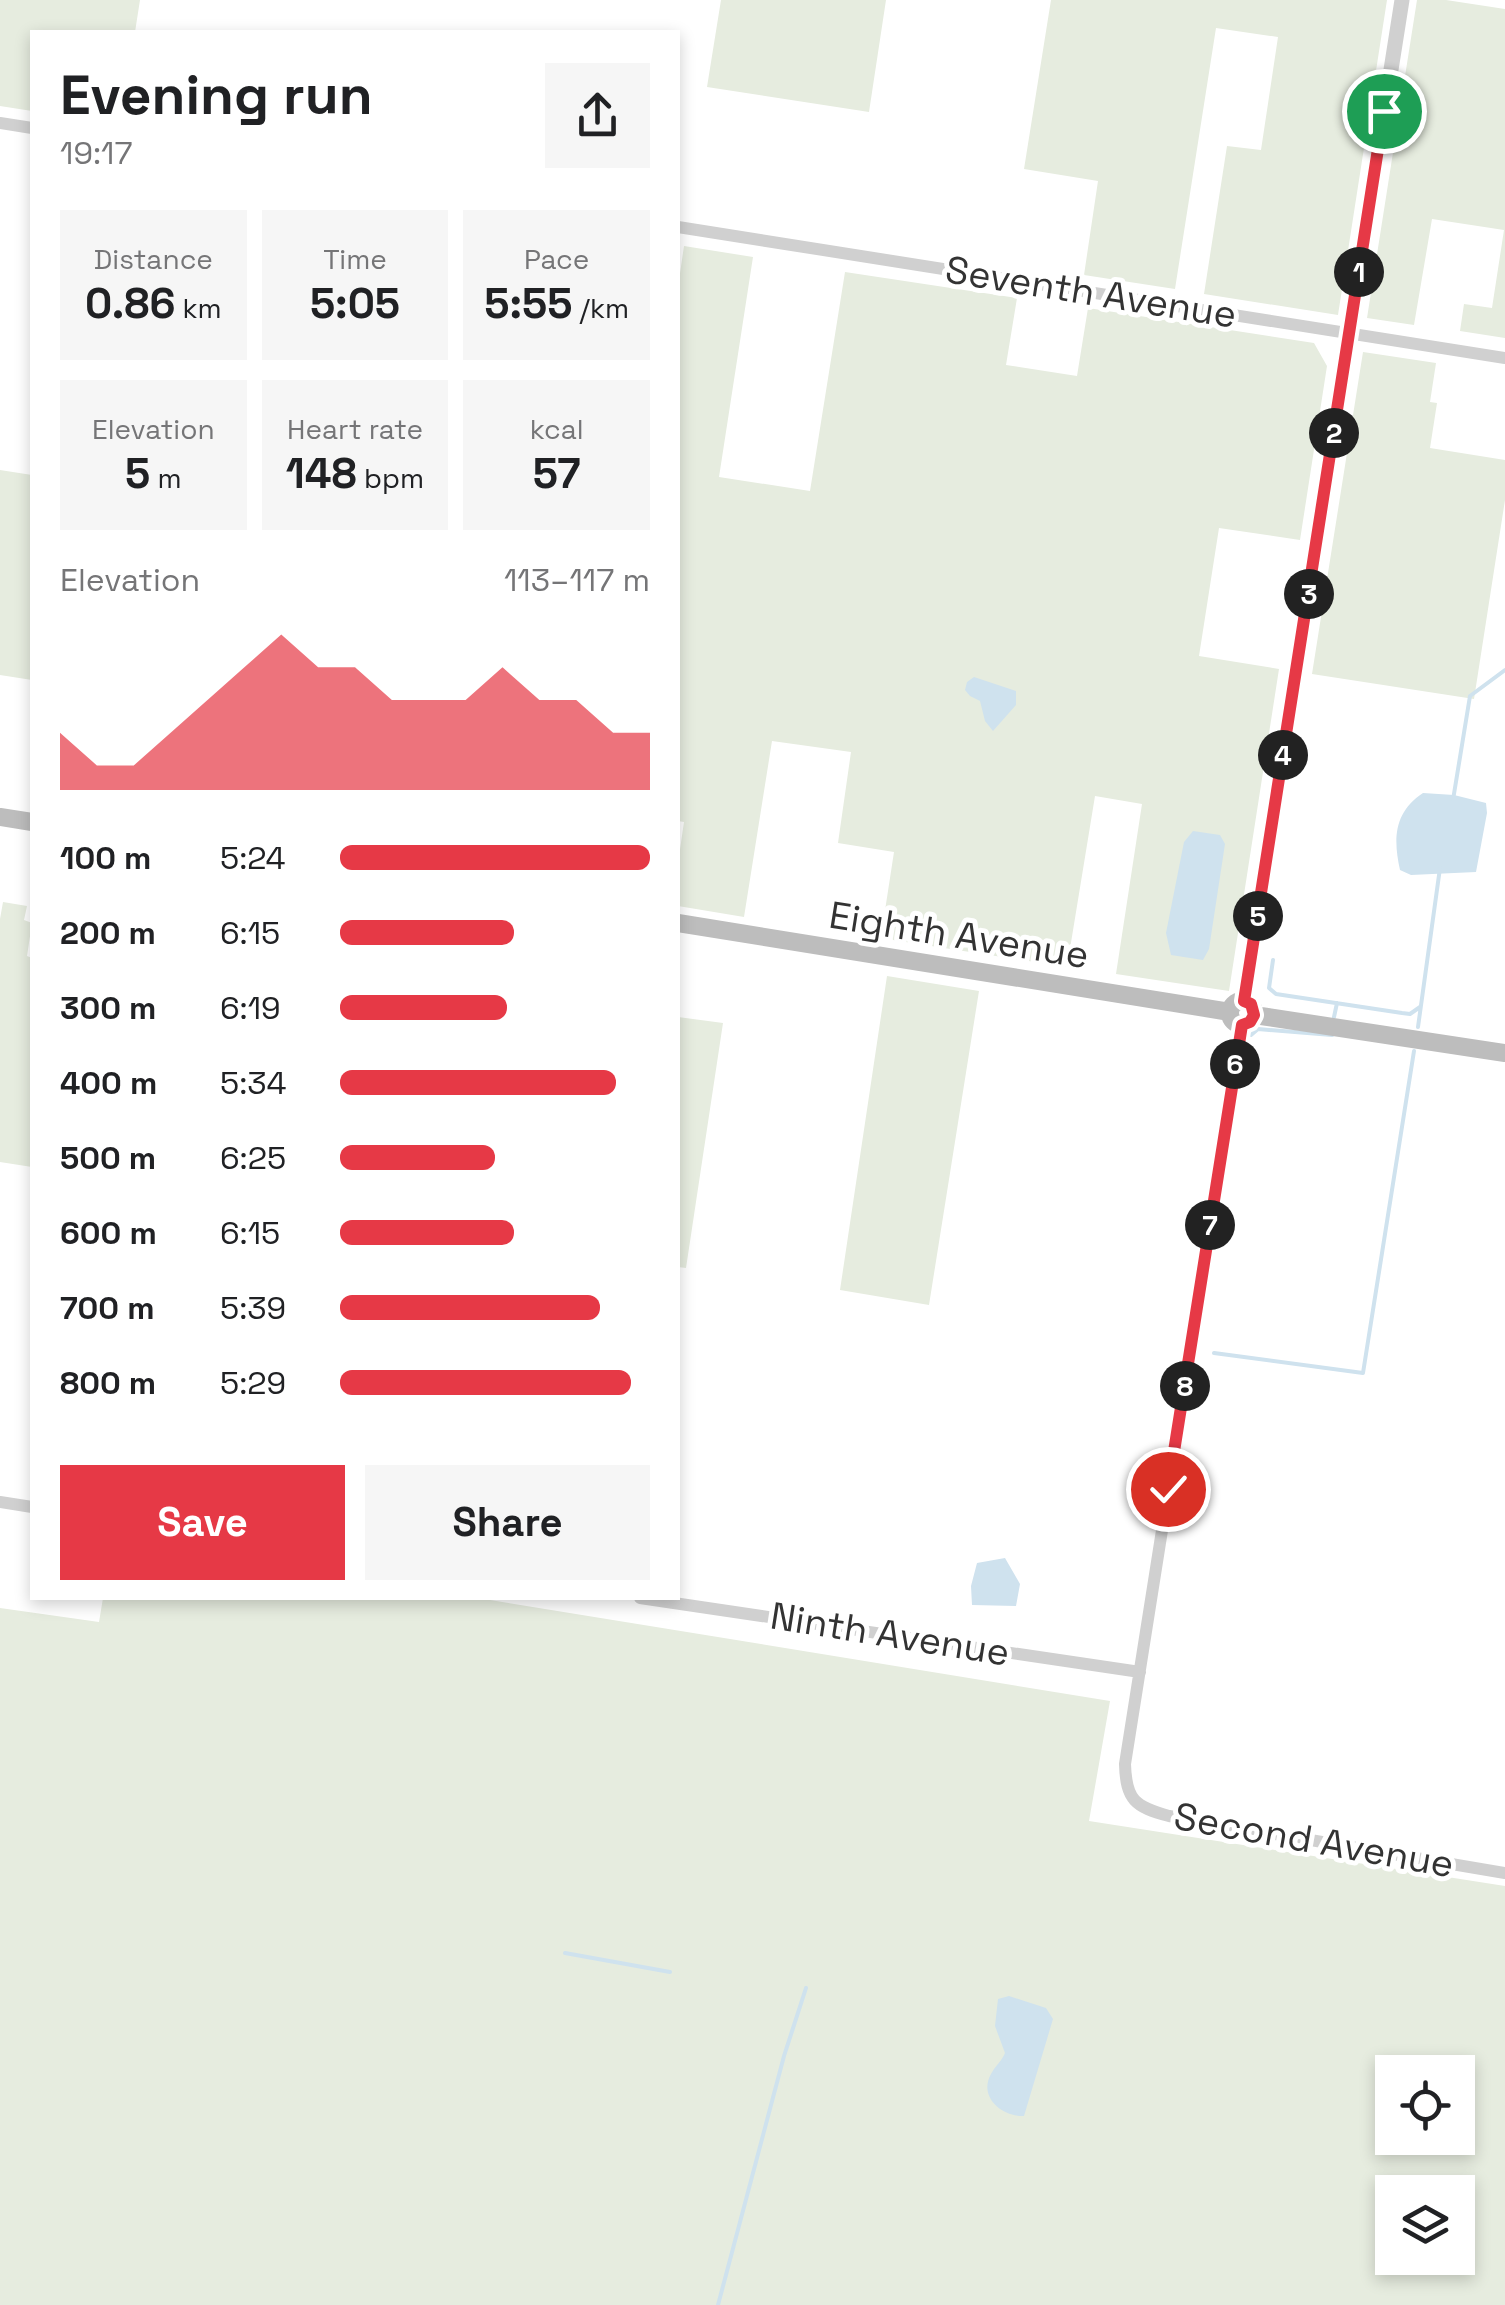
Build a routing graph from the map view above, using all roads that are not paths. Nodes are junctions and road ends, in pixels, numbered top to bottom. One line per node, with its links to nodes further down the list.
1 (1402, 0): 5 (street, Second Avenue)
2 (0, 123): 3 (street)
3 (30, 128)
4 (680, 227): 5 (street, Seventh Avenue)
5 (1350, 333): 6 (street, Seventh Avenue); 10 (street, Second Avenue)
6 (1505, 358)
7 (0, 817): 8 (main road)
8 (30, 822)
9 (680, 923): 10 (main road, Eighth Avenue)
10 (1242, 1013): 11 (main road, Eighth Avenue); 15 (street, Second Avenue)
11 (1505, 1053)
12 (0, 1502): 13 (street)
13 (30, 1507)
14 (654, 1600): 15 (street, Ninth Avenue)
15 (1140, 1672): 16 (street, Second Avenue)
16 (1505, 1874)

